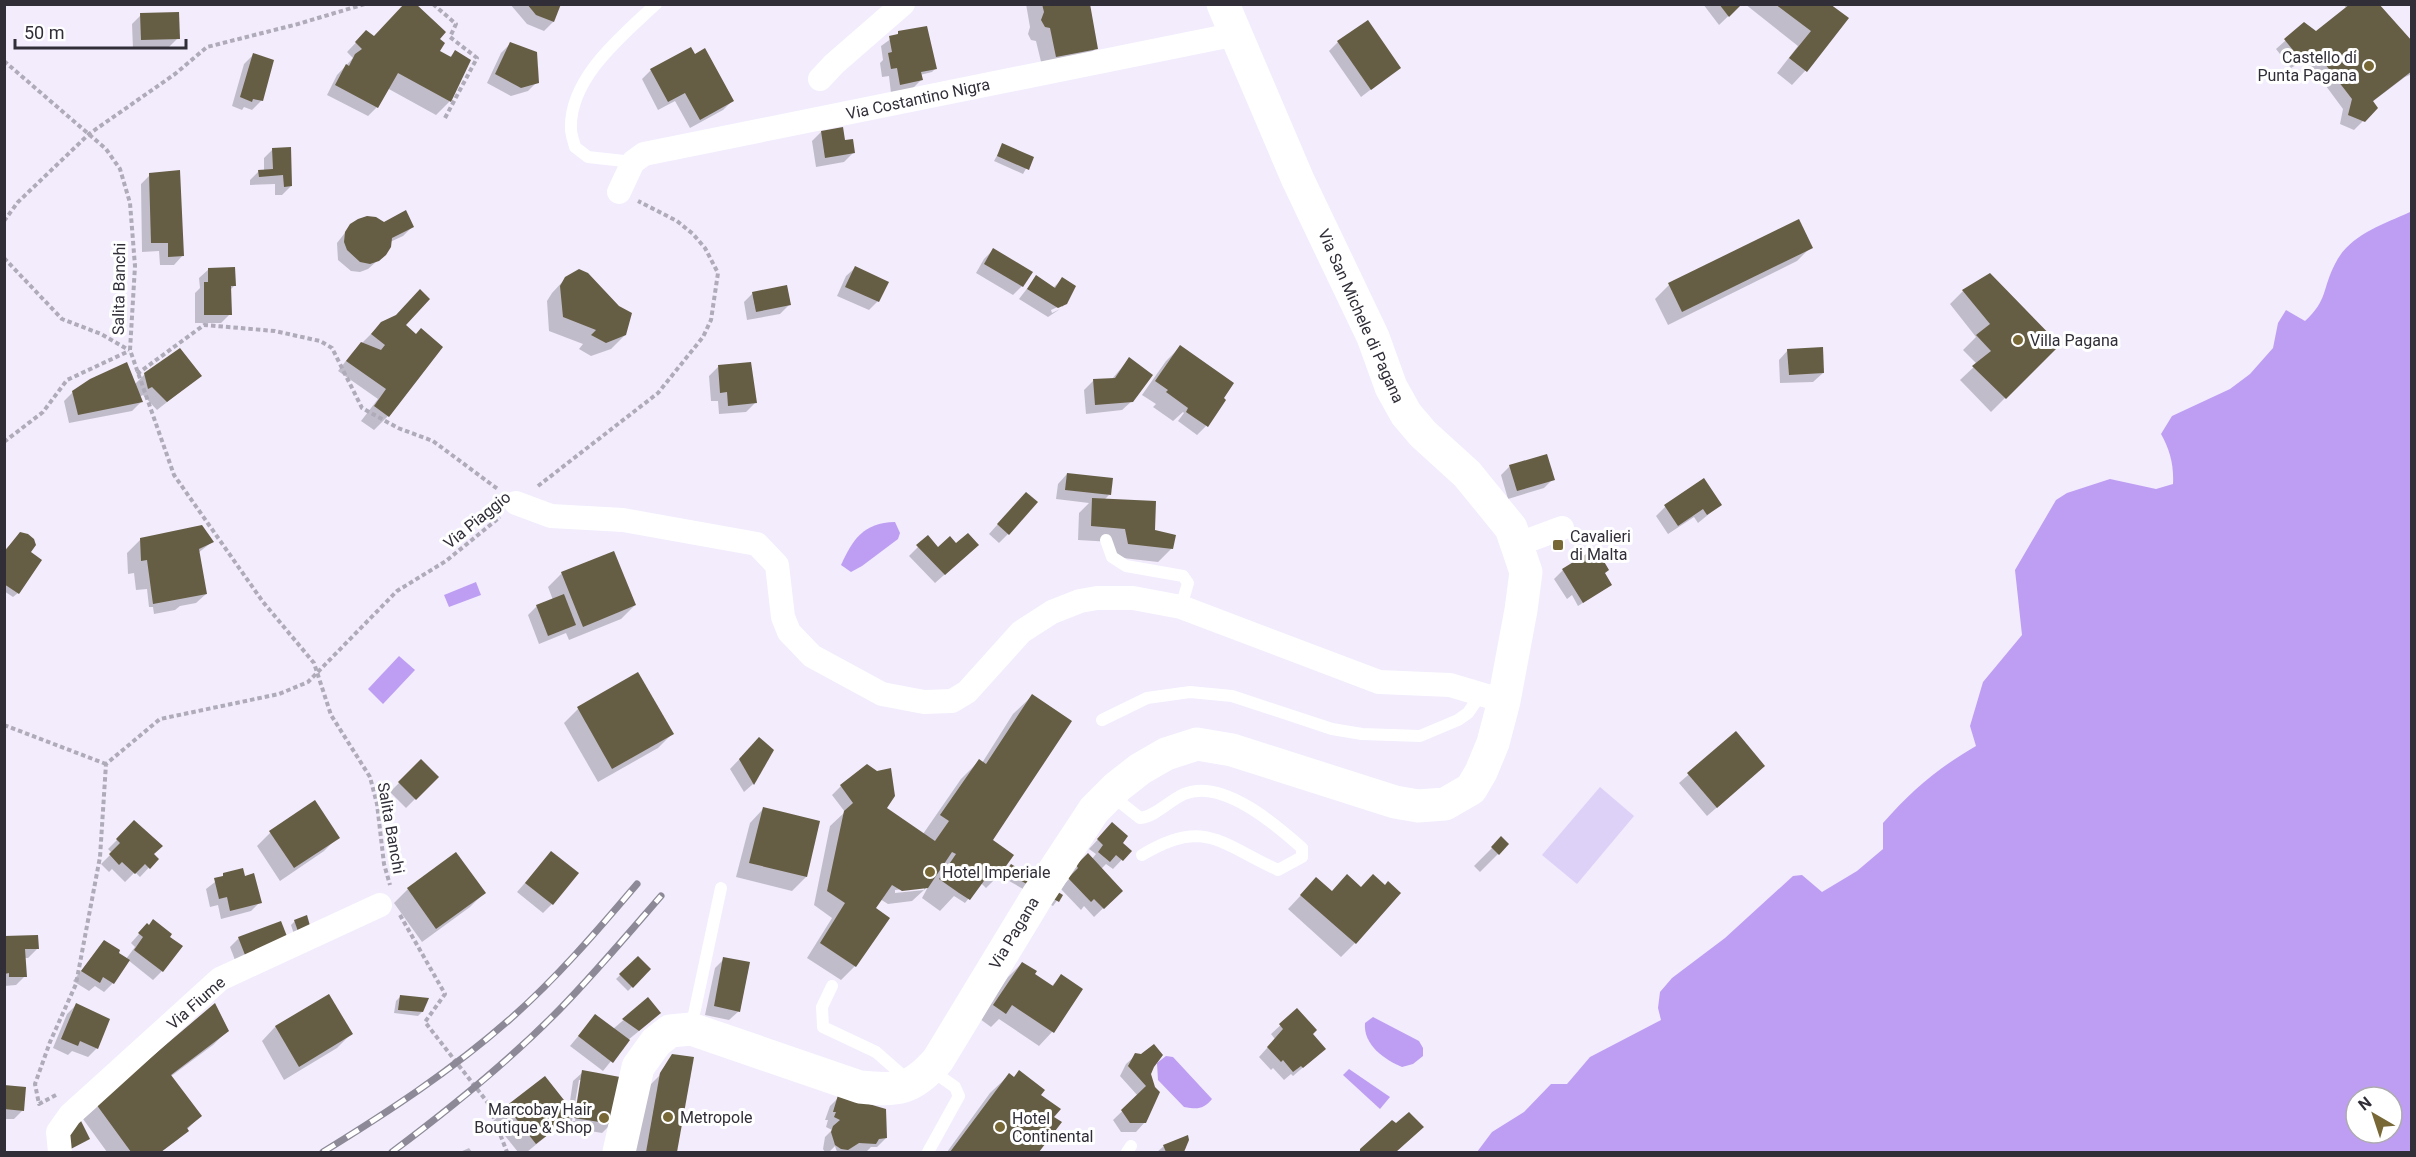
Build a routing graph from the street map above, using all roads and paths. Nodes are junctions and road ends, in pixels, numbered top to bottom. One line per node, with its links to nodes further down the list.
1 (364, 4): 10 (path)
2 (434, 4): 9 (path)
3 (657, 4): 11 (lane)
4 (903, 4): 8 (street)
5 (1223, 4): 6 (main road, Via San Michele di Pagana)
6 (1237, 34): 11 (street, Via Costantino Nigra); 21 (main road, Via San Michele di Pagana)
7 (4, 61): 10 (path, Salita Banchi)
8 (820, 79)
9 (445, 118)
10 (89, 134): 13 (path); 15 (path, Salita Banchi)
11 (633, 162): 12 (street)
12 (619, 192): 18 (path, Via Piaggio)
13 (4, 221)
14 (4, 258): 15 (path, Salita Banchi)
15 (130, 350): 16 (path, Salita Banchi); 17 (path)
16 (138, 374): 18 (path); 23 (path, Salita Banchi)
17 (4, 441)
18 (516, 503): 22 (street); 23 (path, Via Piaggio)
19 (1562, 528): 21 (street)
20 (1106, 540): 22 (lane)
21 (1516, 544): 24 (main road, Via San Michele di Pagana)
22 (1181, 607): 24 (street)
23 (318, 672): 28 (path, Via Piaggio); 32 (path, Salita Banchi)
24 (1492, 697): 25 (lane); 27 (main road, Via San Michele di Pagana)
25 (1102, 720)
26 (4, 725): 28 (path)
27 (1493, 743): 29 (main road, Via Pagana)
28 (106, 764): 36 (path)
29 (1110, 794): 30 (lane); 35 (main road, Via Pagana)
30 (1142, 855)
31 (721, 888): 34 (lane)
32 (389, 900): 37 (street, Via Fiume); 38 (path, Salita Banchi)
33 (832, 986): 35 (lane)
34 (691, 1029): 35 (main road); 39 (main road)
35 (921, 1076): 40 (lane)
36 (60, 1093)
37 (60, 1152)
38 (507, 1152)
39 (619, 1152)
40 (928, 1152)

